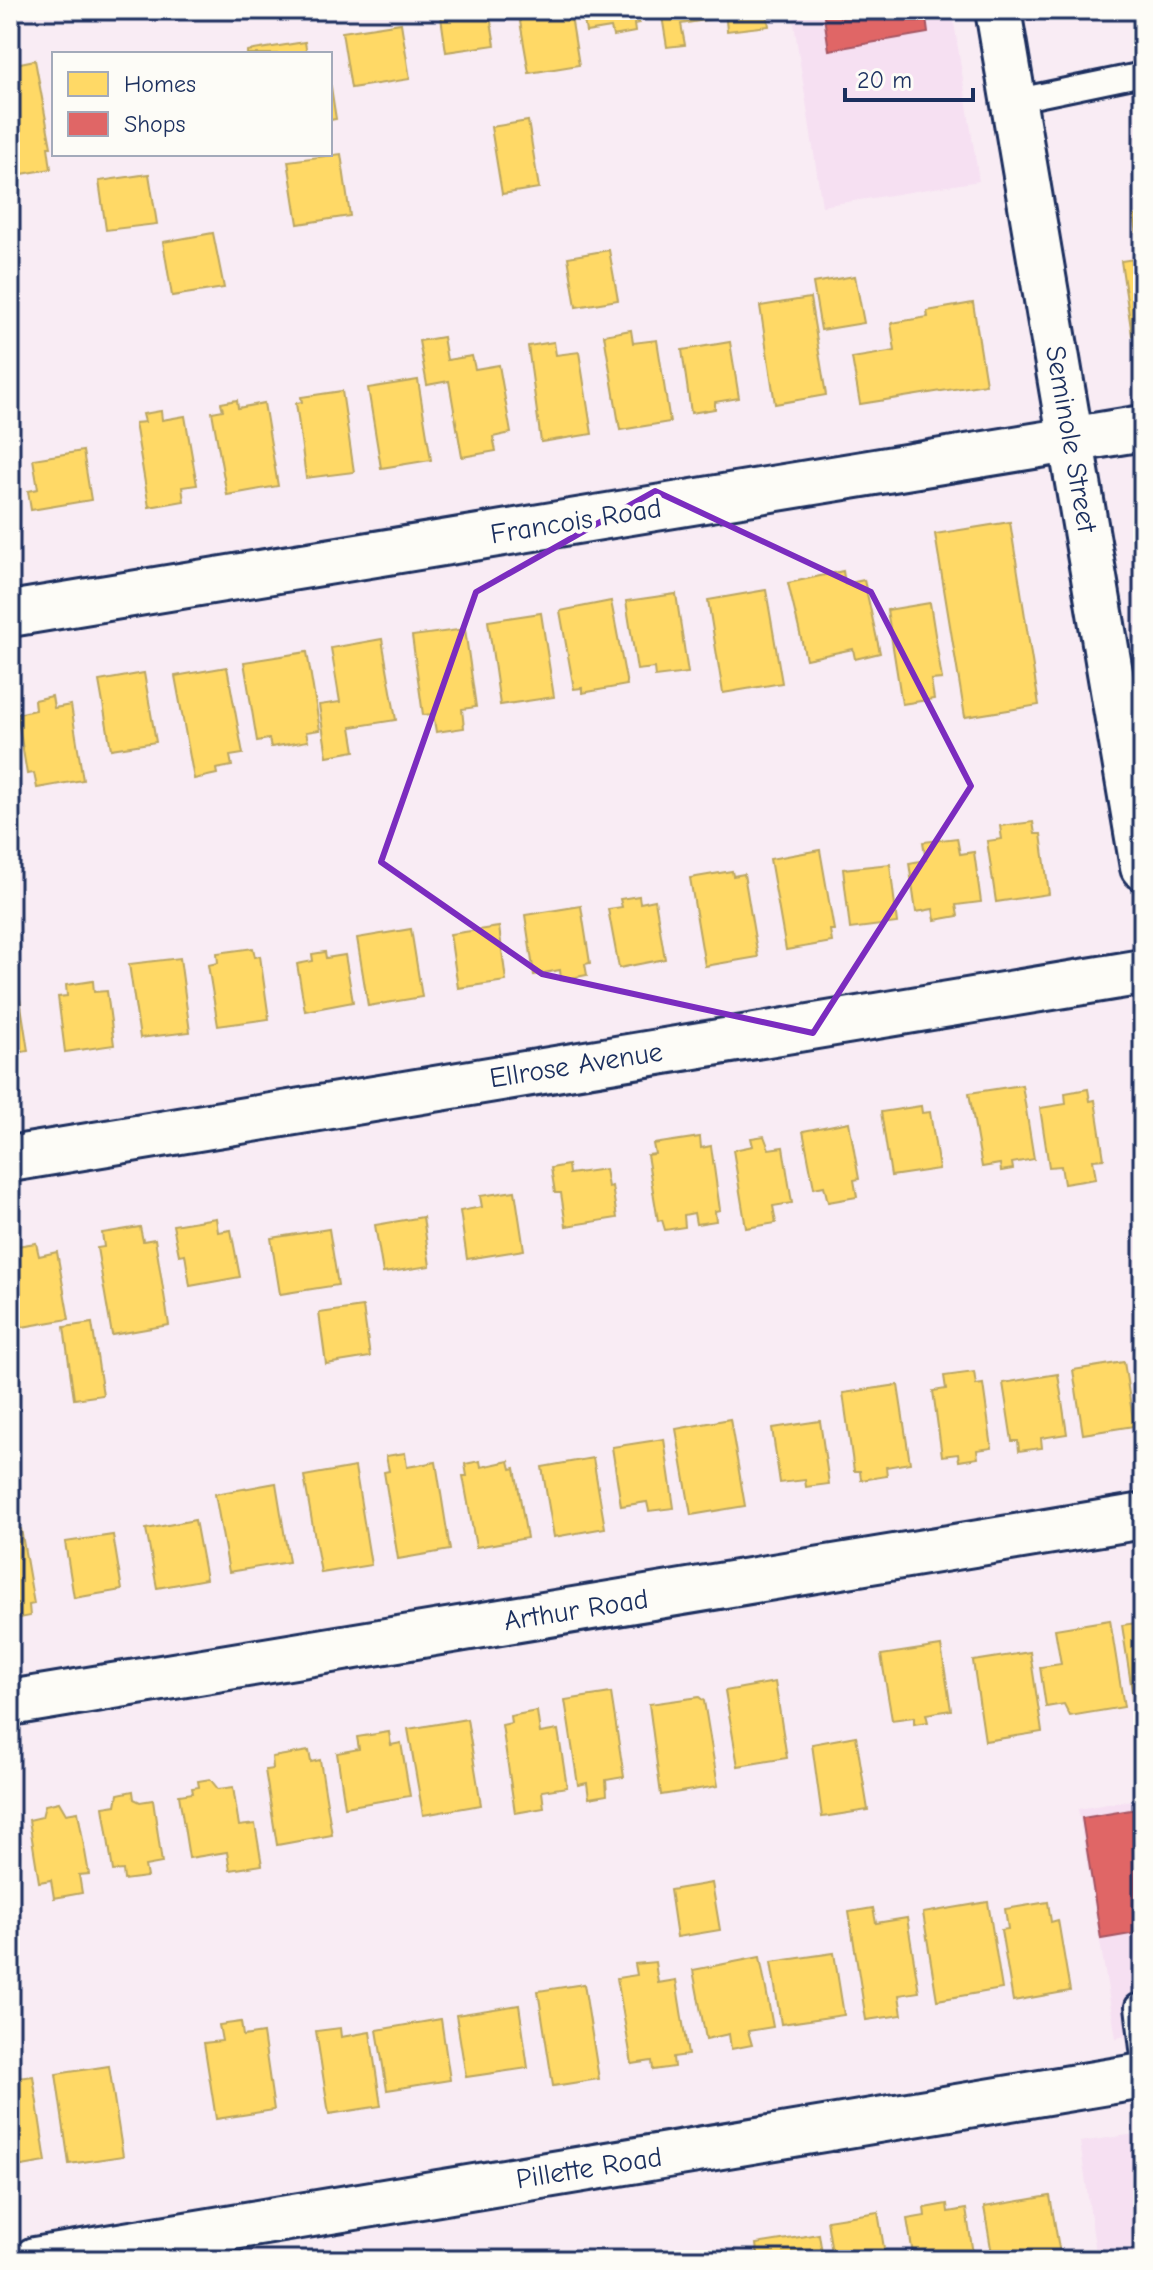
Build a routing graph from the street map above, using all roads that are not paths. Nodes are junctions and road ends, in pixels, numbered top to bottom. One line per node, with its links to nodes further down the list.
1 (998, 10): 3 (street, Seminole Street)
2 (1143, 74): 3 (lane)
3 (1013, 101): 5 (street, Seminole Street)
4 (1143, 428): 5 (street, Francois Road)
5 (1072, 440): 6 (street, Francois Road); 7 (street, Seminole Street)
6 (10, 614)
7 (1143, 867)
8 (1143, 972): 9 (street, Ellrose Avenue)
9 (10, 1159)
10 (1143, 1516): 11 (street, Arthur Road)
11 (10, 1703)
12 (1143, 2005): 13 (lane)
13 (1143, 2057)
14 (1143, 2076): 15 (street, Pillette Road)
15 (35, 2260)

